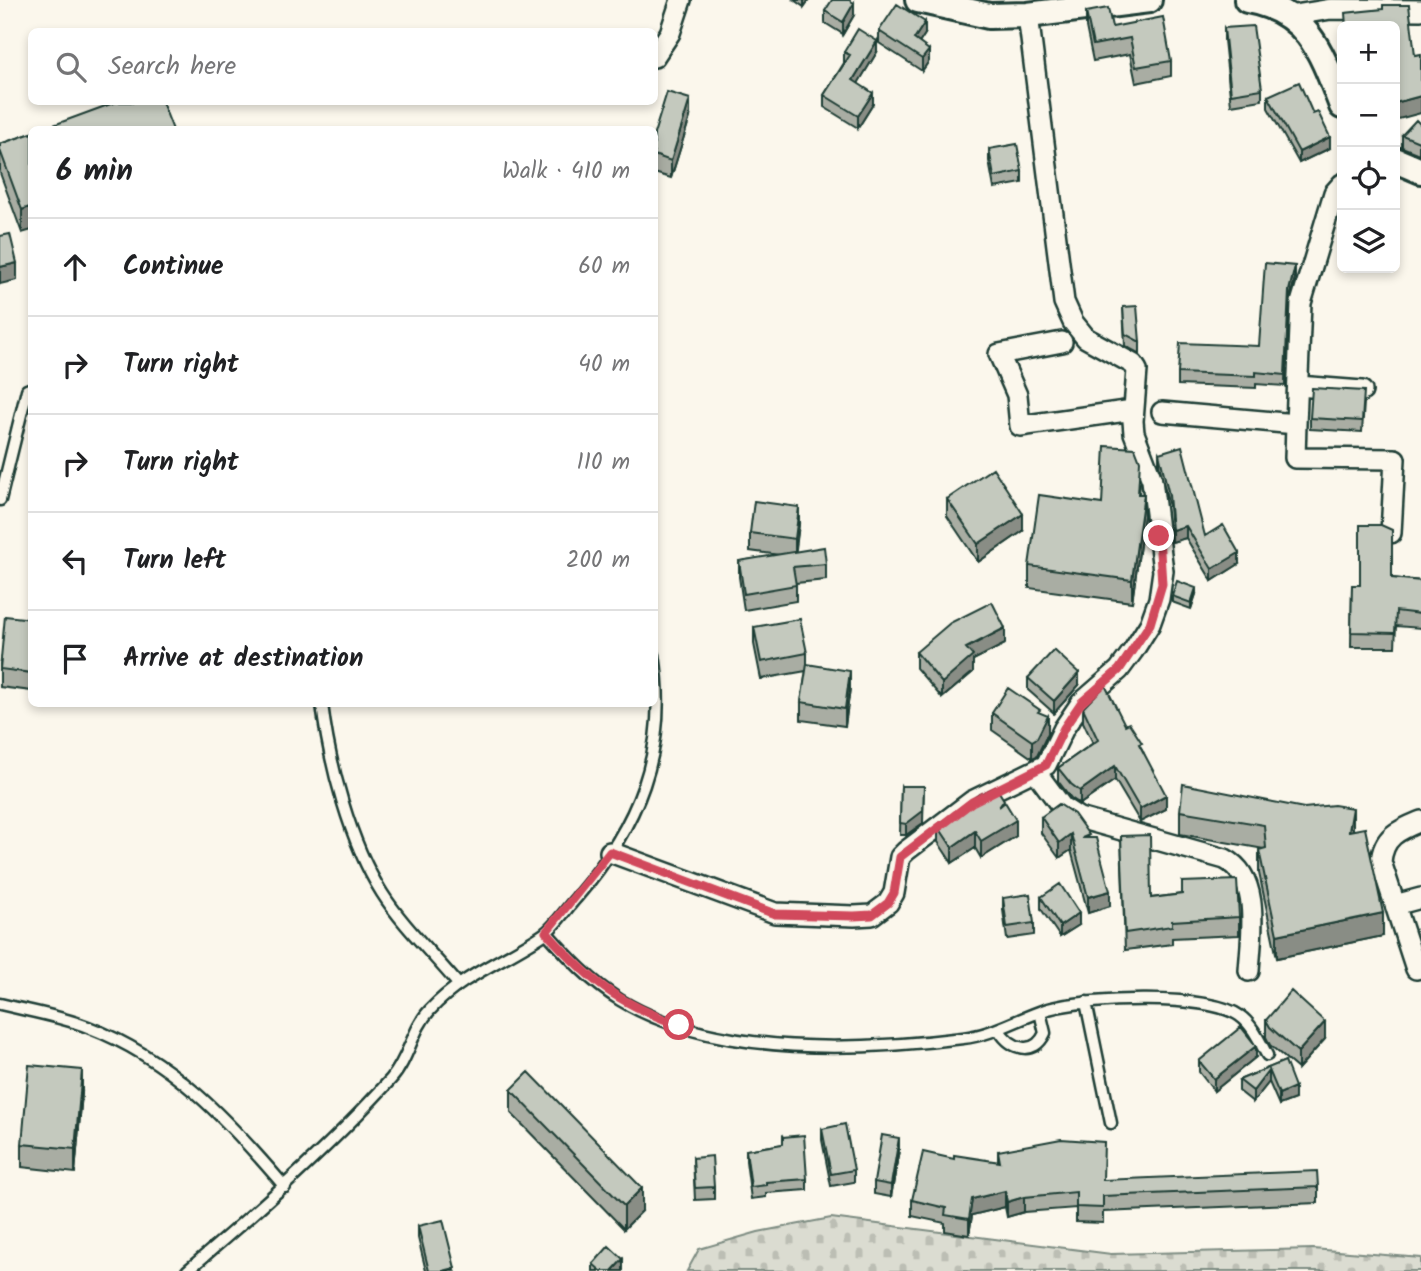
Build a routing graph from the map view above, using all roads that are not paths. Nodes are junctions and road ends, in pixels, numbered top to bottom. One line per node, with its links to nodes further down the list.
1 (681, 0): 10 (street)
2 (918, 0): 6 (street)
3 (1149, 0): 8 (street)
4 (1247, 0): 9 (street)
5 (1315, 6): 7 (street); 9 (street)
6 (967, 7): 8 (street)
7 (1421, 10)
8 (1028, 15): 19 (street)
9 (1289, 16): 11 (street)
10 (658, 51)
11 (1337, 93)
12 (1400, 162): 13 (street)
13 (1421, 171)
14 (1337, 190): 16 (street)
15 (1062, 342): 19 (street)
16 (1298, 386): 18 (street); 21 (street)
17 (28, 390): 22 (lane)
18 (1362, 391)
19 (1133, 410): 26 (street)
20 (1162, 412): 21 (street)
21 (1296, 424): 23 (street)
22 (0, 499)
23 (1391, 533)
24 (323, 707): 34 (lane)
25 (656, 707): 28 (lane)
26 (1036, 772): 28 (street); 33 (street)
27 (1421, 821): 30 (street)
28 (610, 852): 31 (lane)
29 (1421, 898): 30 (street)
30 (1395, 905): 32 (street)
31 (546, 932): 34 (lane); 38 (lane)
32 (1421, 968)
33 (1249, 971)
34 (458, 984): 41 (lane)
35 (1086, 1002): 37 (lane); 39 (lane); 40 (lane)
36 (0, 1004): 41 (lane)
37 (1040, 1012): 38 (lane); 38 (lane)
38 (999, 1030)
39 (1268, 1055)
40 (1111, 1123)
41 (285, 1187): 42 (lane)
42 (187, 1271)

